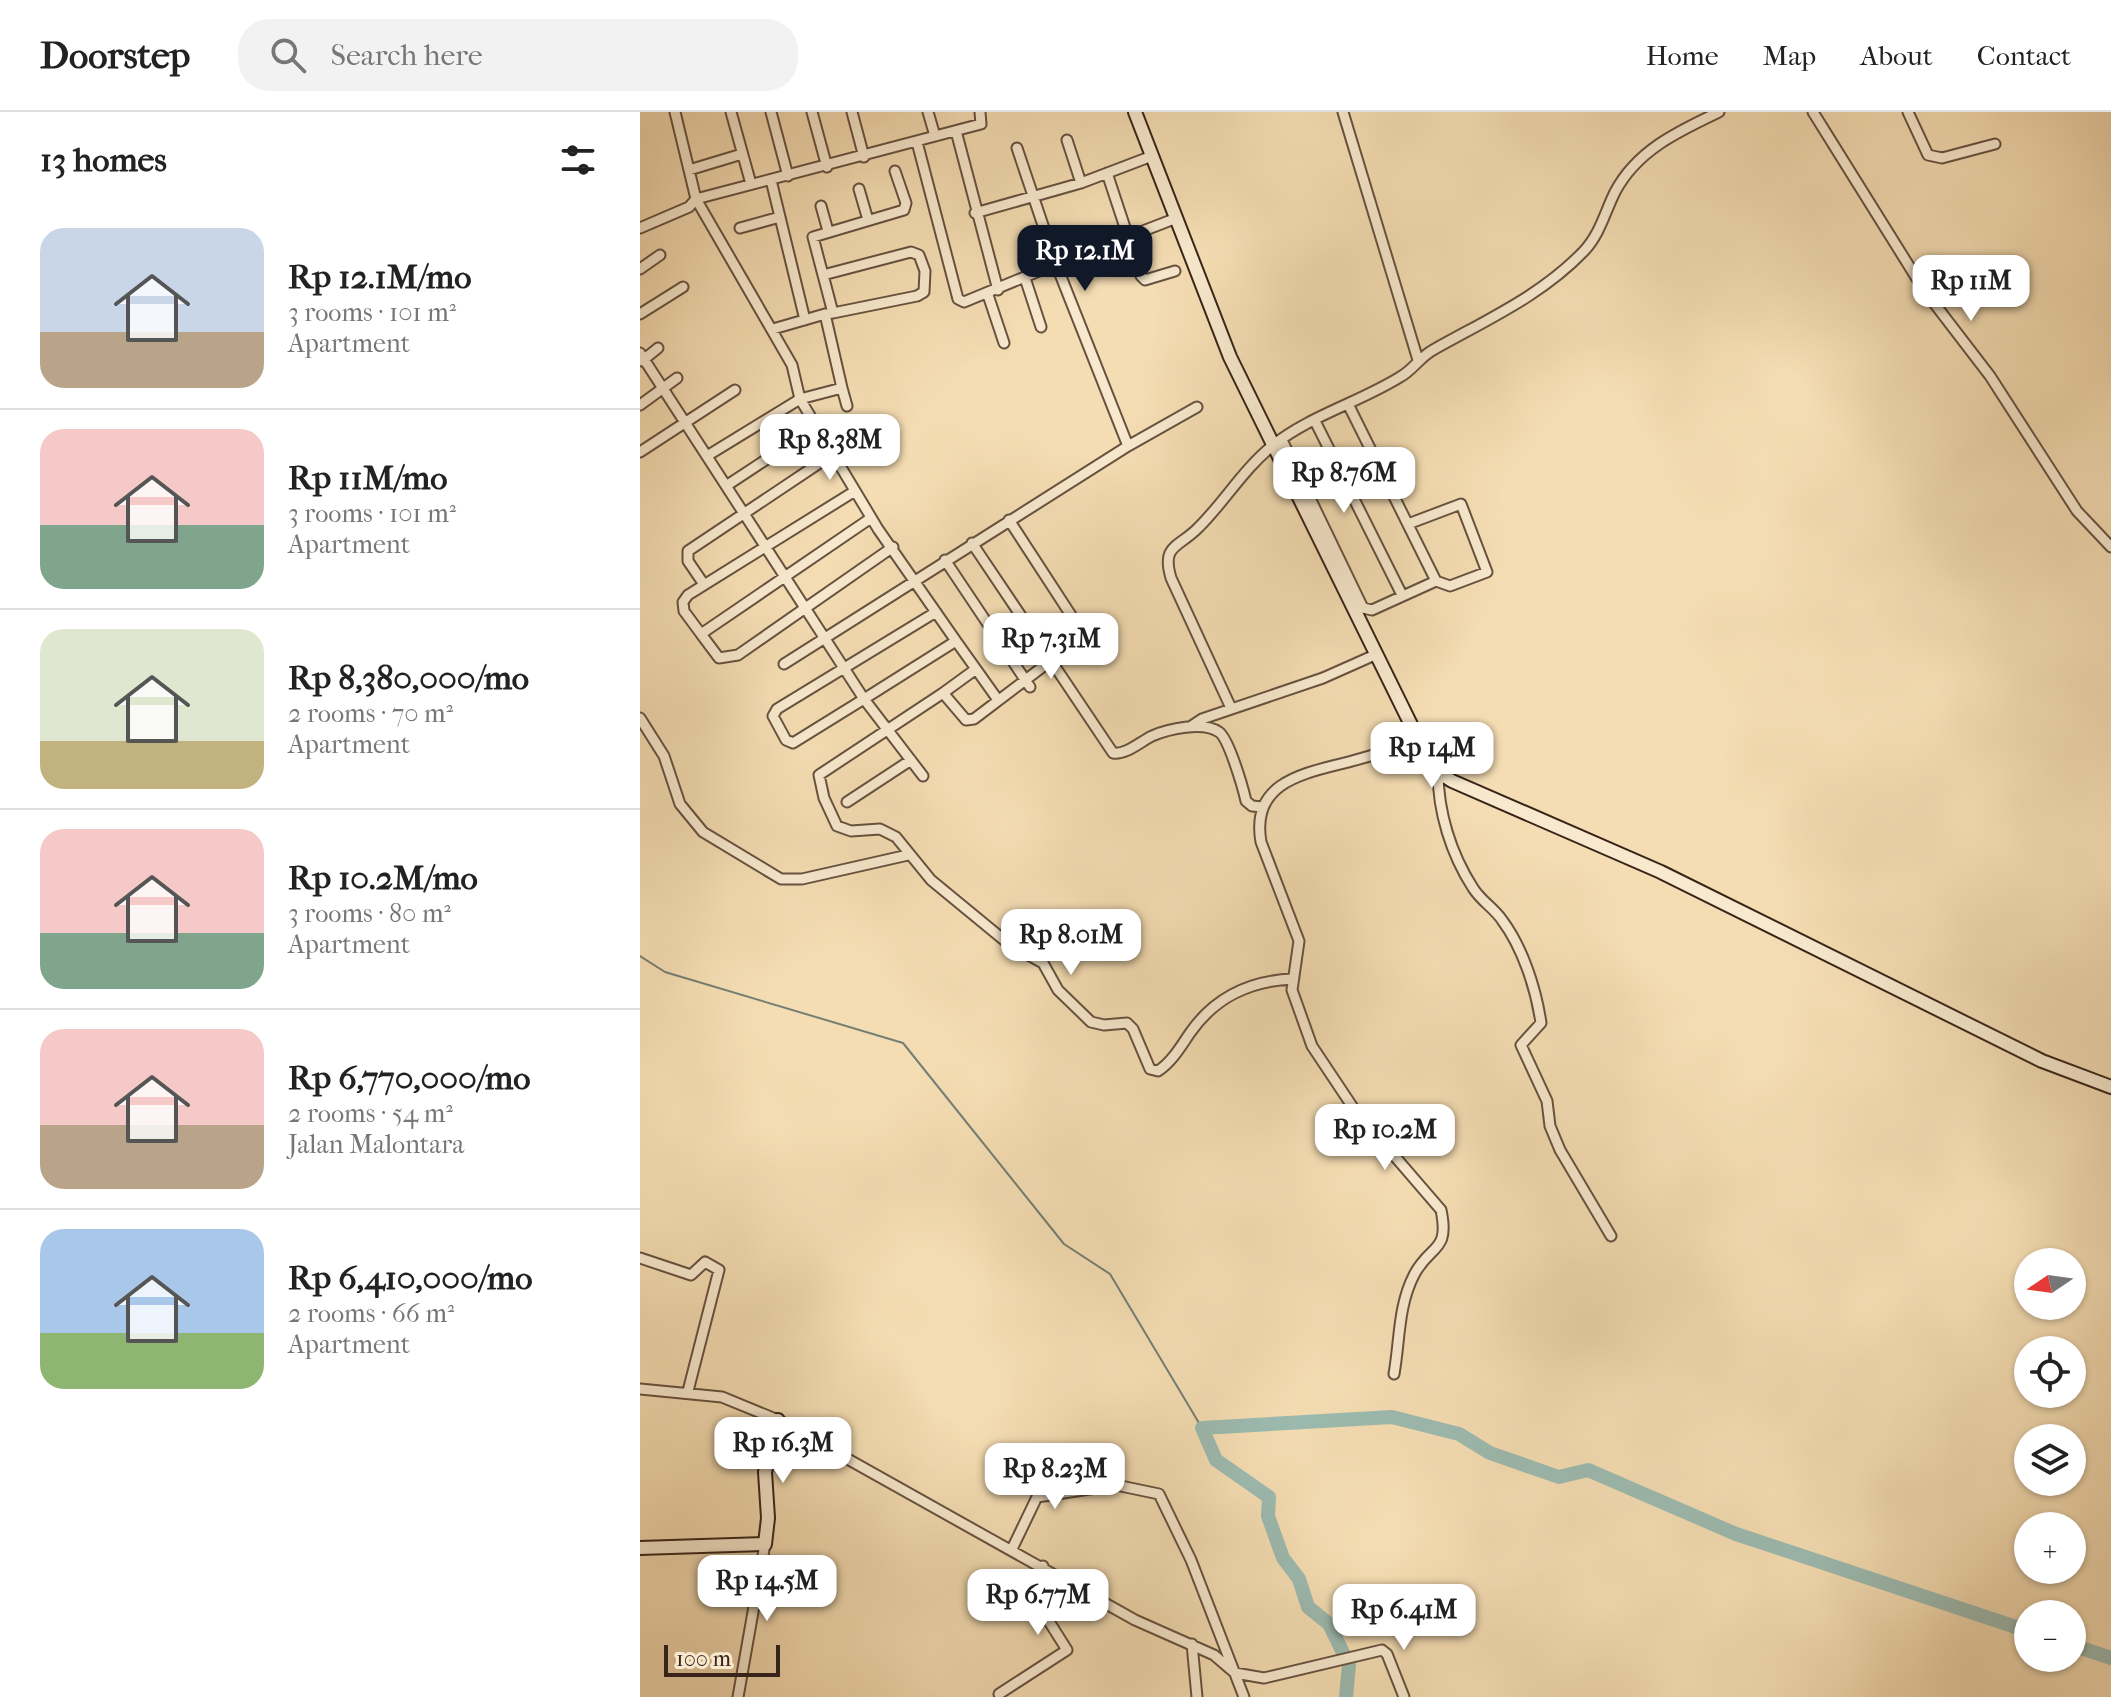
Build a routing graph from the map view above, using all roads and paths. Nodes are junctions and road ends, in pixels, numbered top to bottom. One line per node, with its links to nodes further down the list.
1 (675, 112): 23 (street)
2 (731, 112): 19 (street)
3 (771, 112): 26 (street)
4 (812, 112): 22 (street)
5 (928, 112): 14 (street)
6 (980, 112): 13 (street)
7 (1135, 112): 20 (street)
8 (1343, 112): 59 (street)
9 (1719, 112): 59 (street)
10 (1813, 112): 86 (street)
11 (1908, 112): 17 (street)
12 (855, 113): 21 (street)
13 (956, 131): 14 (street); 34 (street)
14 (935, 136): 16 (street)
15 (1067, 140): 28 (street)
16 (917, 142): 21 (street); 50 (street)
17 (1995, 144)
18 (1017, 148): 31 (street)
19 (742, 154): 23 (street); 29 (street)
20 (1152, 156): 25 (street); 36 (street)
21 (864, 157): 22 (street)
22 (827, 167): 26 (street)
23 (689, 170): 32 (street)
24 (895, 171): 37 (street)
25 (1107, 173): 28 (street); 41 (street)
26 (788, 176): 27 (street)
27 (771, 180): 29 (street); 35 (street)
28 (1081, 183): 31 (street)
29 (751, 184): 32 (street)
30 (859, 189): 37 (street)
31 (1034, 197): 34 (street); 43 (street)
32 (696, 199): 38 (street); 55 (street)
33 (821, 206): 40 (street)
34 (975, 213): 49 (street)
35 (780, 217): 39 (street); 53 (street)
36 (1174, 219): 41 (street); 72 (street)
37 (868, 220): 40 (street)
38 (640, 228)
39 (740, 228)
40 (828, 231): 46 (street)
41 (1130, 236): 45 (street)
42 (660, 255): 44 (street)
43 (1056, 264): 47 (street); 73 (street)
44 (640, 269)
45 (1175, 271)
46 (823, 275): 51 (street); 51 (street)
47 (1025, 278): 49 (street); 54 (street)
48 (683, 287): 52 (street)
49 (998, 290): 50 (street)
50 (988, 295): 56 (street)
51 (829, 313): 53 (street); 61 (street)
52 (640, 314)
53 (805, 320): 55 (street)
54 (1041, 327)
55 (773, 329): 64 (street)
56 (1004, 343)
57 (658, 348): 58 (street)
58 (641, 358): 62 (street)
59 (1418, 360): 65 (street)
60 (677, 378): 62 (street)
61 (842, 388): 64 (street); 67 (street)
62 (664, 389): 66 (street); 70 (street)
63 (735, 390): 70 (street)
64 (800, 399): 71 (street); 76 (street)
65 (1348, 404): 69 (street); 82 (street)
66 (640, 405)
67 (847, 406)
68 (1197, 407): 73 (street)
69 (1315, 421): 72 (street); 92 (street)
70 (685, 422): 74 (street); 76 (street)
71 (817, 426): 75 (street); 77 (street)
72 (1278, 442): 92 (street); 100 (street); 109 (street)
73 (1128, 446): 81 (street)
74 (640, 452)
75 (833, 454): 78 (street); 79 (street)
76 (707, 456): 77 (street)
77 (726, 486): 79 (street)
78 (855, 491): 80 (street); 84 (street)
79 (744, 513): 84 (street); 91 (street)
80 (871, 518): 85 (street); 88 (street)
81 (1009, 520): 83 (street); 97 (street)
82 (1408, 524): 90 (street); 90 (street)
83 (972, 543): 87 (street); 101 (street)
84 (765, 545): 88 (street); 91 (street)
85 (893, 547): 89 (street); 93 (street)
86 (2111, 547)
87 (945, 560): 89 (street); 105 (street)
88 (785, 576): 93 (street); 95 (street)
89 (916, 580): 94 (street); 96 (street)
90 (1436, 581): 92 (street)
91 (703, 583): 95 (street)
92 (1402, 595)
93 (805, 608): 95 (street); 96 (street)
94 (936, 612): 98 (street); 103 (street)
95 (701, 634)
96 (825, 638): 102 (street); 103 (street)
97 (1087, 638): 99 (street); 101 (street)
98 (956, 641): 104 (street); 107 (street)
99 (1093, 649)
100 (1377, 654): 109 (street); 113 (street)
101 (1053, 659): 105 (street); 111 (street)
102 (784, 664)
103 (844, 668): 107 (street); 107 (street)
104 (976, 669): 106 (street); 108 (street)
105 (1027, 683): 108 (street)
106 (943, 693): 108 (street); 112 (street)
107 (864, 699): 112 (street)
108 (998, 700)
109 (1231, 708): 111 (street)
110 (640, 718): 119 (street)
111 (1190, 727): 118 (street)
112 (887, 729): 114 (street); 119 (street)
113 (1419, 741): 115 (street); 118 (street)
114 (911, 760): 116 (street); 117 (street)
115 (1438, 772): 121 (street); 122 (street)
116 (923, 776)
117 (847, 802)
118 (1263, 807): 120 (street)
119 (908, 855): 120 (street)
120 (1292, 979): 124 (street)
121 (2111, 1087)
122 (1611, 1236)
123 (640, 1258): 126 (street)
124 (1394, 1374)
125 (640, 1389): 126 (street)
126 (688, 1391): 127 (street)
127 (778, 1420): 128 (street); 130 (street)
128 (765, 1544): 129 (street); 135 (street)
129 (640, 1548)
130 (1012, 1549): 131 (street); 133 (street)
131 (1043, 1566): 132 (street); 134 (street)
132 (1192, 1644): 133 (street); 136 (street)
133 (1235, 1673): 137 (street); 138 (street)
134 (999, 1694)
135 (738, 1697)
136 (1197, 1697)
137 (1244, 1697)
138 (1404, 1697)

